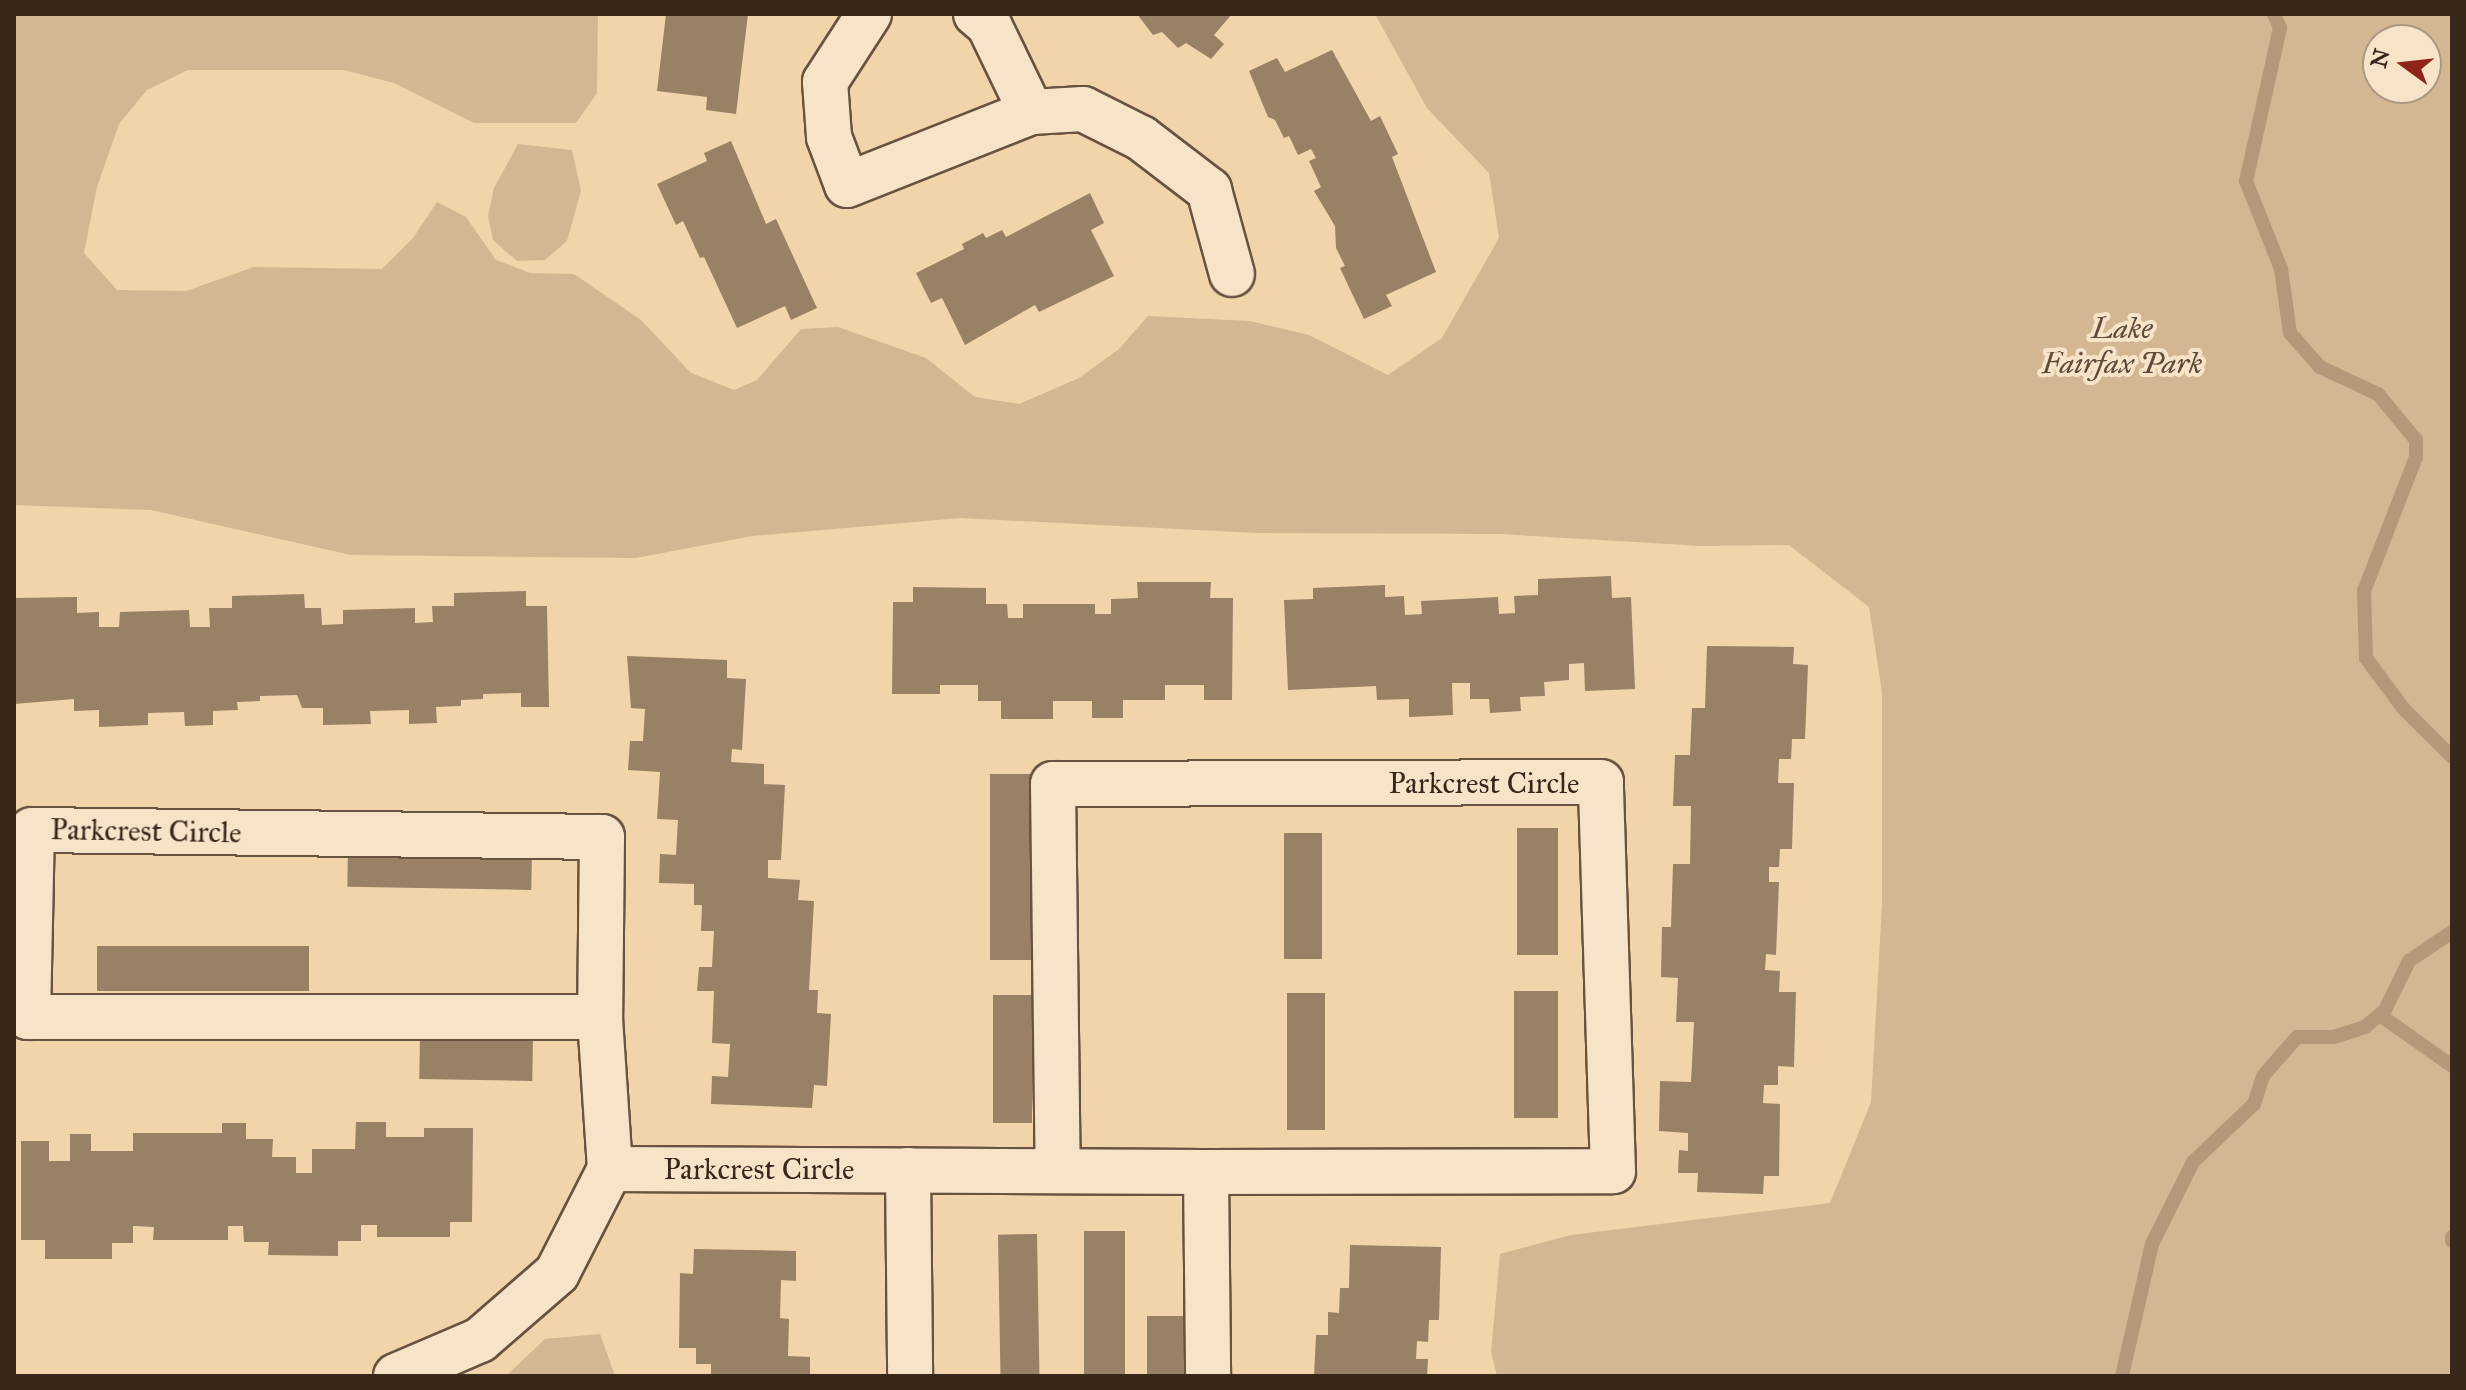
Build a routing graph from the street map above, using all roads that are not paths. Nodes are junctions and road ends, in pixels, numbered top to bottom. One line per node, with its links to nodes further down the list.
1 (869, 14): 3 (street)
2 (976, 14): 3 (street)
3 (1031, 112): 4 (street)
4 (1232, 274)
5 (600, 1017): 5 (street, Parkcrest Circle); 6 (street, Parkcrest Circle)
6 (610, 1169): 7 (street, Parkcrest Circle); 10 (street)
7 (908, 1170): 8 (street, Parkcrest Circle); 11 (street)
8 (1058, 1170): 9 (street, Parkcrest Circle); 9 (street, Parkcrest Circle)
9 (1206, 1172): 12 (street)
10 (396, 1376)
11 (910, 1376)
12 (1208, 1376)

